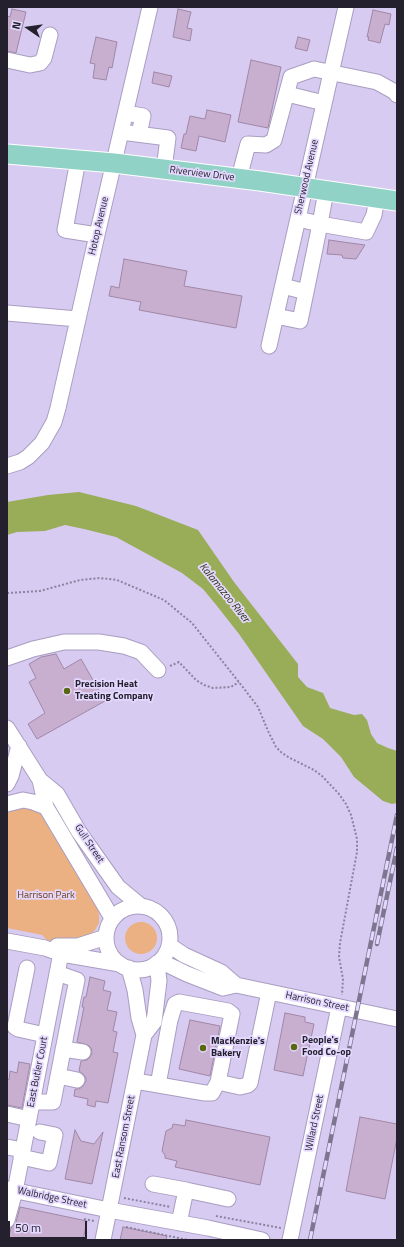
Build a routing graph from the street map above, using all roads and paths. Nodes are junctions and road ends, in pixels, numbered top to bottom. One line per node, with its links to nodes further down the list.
1 (150, 7): 9 (street, Hotop Avenue)
2 (346, 7): 5 (street, Sherwood Avenue)
3 (50, 35): 4 (street)
4 (7, 60)
5 (331, 72): 6 (street); 7 (street); 8 (street, Sherwood Avenue)
6 (287, 94): 8 (street); 16 (street)
7 (397, 95)
8 (324, 103): 17 (street, Sherwood Avenue)
9 (126, 113): 10 (street, Hotop Avenue); 11 (street)
10 (121, 132): 11 (street); 14 (street, Hotop Avenue)
11 (139, 134): 15 (street)
12 (7, 154): 13 (main road, Riverview Drive)
13 (78, 160): 14 (main road, Riverview Drive); 23 (street)
14 (114, 163): 15 (main road, Riverview Drive); 23 (street, Hotop Avenue)
15 (164, 169): 16 (main road, Riverview Drive)
16 (239, 178): 17 (main road, Riverview Drive)
17 (305, 188): 18 (main road, Riverview Drive); 21 (street, Sherwood Avenue)
18 (326, 191): 19 (main road, Riverview Drive); 22 (street)
19 (377, 198): 20 (main road, Riverview Drive); 22 (street)
20 (397, 201)
21 (298, 219): 22 (street); 24 (street, Sherwood Avenue)
22 (320, 224): 25 (street)
23 (97, 235): 28 (street, Hotop Avenue)
24 (283, 286): 25 (street); 27 (street, Sherwood Avenue)
25 (306, 292): 27 (street)
26 (7, 313): 28 (street)
27 (276, 316): 29 (street, Sherwood Avenue)
28 (78, 319): 30 (street, Hotop Avenue)
29 (269, 346)
30 (7, 466)
31 (7, 593): 34 (path)
32 (7, 658): 33 (street)
33 (158, 670): 34 (path)
34 (239, 682): 54 (path)
35 (7, 728): 36 (street, Gull Street)
36 (19, 746): 37 (street, Gull Street); 38 (street)
37 (40, 780): 40 (street, Gull Street); 41 (street, Gull Street)
38 (7, 784)
39 (7, 804): 40 (street)
40 (46, 807): 42 (street, Gull Street)
41 (141, 906): 42 (street); 45 (street)
42 (112, 918): 43 (street)
43 (106, 937): 46 (street); 49 (street)
44 (7, 940): 46 (street)
45 (169, 945): 48 (street); 52 (street)
46 (45, 948): 47 (street)
47 (61, 953): 49 (street); 51 (street, East Butler Court)
48 (158, 962): 49 (street); 52 (street, Harrison Street); 57 (street, East Ransom Street)
49 (124, 966): 57 (street, East Ransom Street)
50 (27, 968): 58 (street)
51 (57, 974): 58 (street, East Butler Court); 59 (street)
52 (236, 985): 53 (street, Harrison Street); 55 (street)
53 (269, 992): 54 (street, Harrison Street); 64 (street)
54 (339, 1006): 56 (street, Harrison Street); 81 (street, Willard Street)
55 (228, 1011): 64 (street); 65 (street)
56 (397, 1019)
57 (144, 1034): 63 (street, East Ransom Street)
58 (45, 1035): 66 (street, East Butler Court)
59 (63, 1049): 60 (street); 61 (street)
60 (83, 1052)
61 (58, 1076): 62 (street); 66 (street)
62 (77, 1080)
63 (135, 1081): 65 (street); 75 (street, East Ransom Street)
64 (218, 1082): 65 (street)
65 (158, 1085)
66 (32, 1102): 68 (street, East Butler Court)
67 (7, 1114): 68 (street)
68 (29, 1119): 71 (street, East Butler Court)
69 (40, 1132): 71 (street)
70 (7, 1147): 71 (street)
71 (22, 1154): 73 (street, East Butler Court)
72 (153, 1184): 74 (street)
73 (11, 1190): 77 (street, Walbridge Street); 79 (street, East Butler Court)
74 (186, 1190): 76 (street); 78 (street)
75 (112, 1195): 77 (street, East Ransom Street); 78 (path)
76 (228, 1199)
77 (109, 1210): 78 (street, Walbridge Street); 82 (street, East Ransom Street)
78 (180, 1216): 80 (street, Walbridge Street)
79 (7, 1220)
80 (208, 1227): 81 (path); 83 (street, Walbridge Street)
81 (286, 1234)
82 (103, 1240)
83 (262, 1240)

